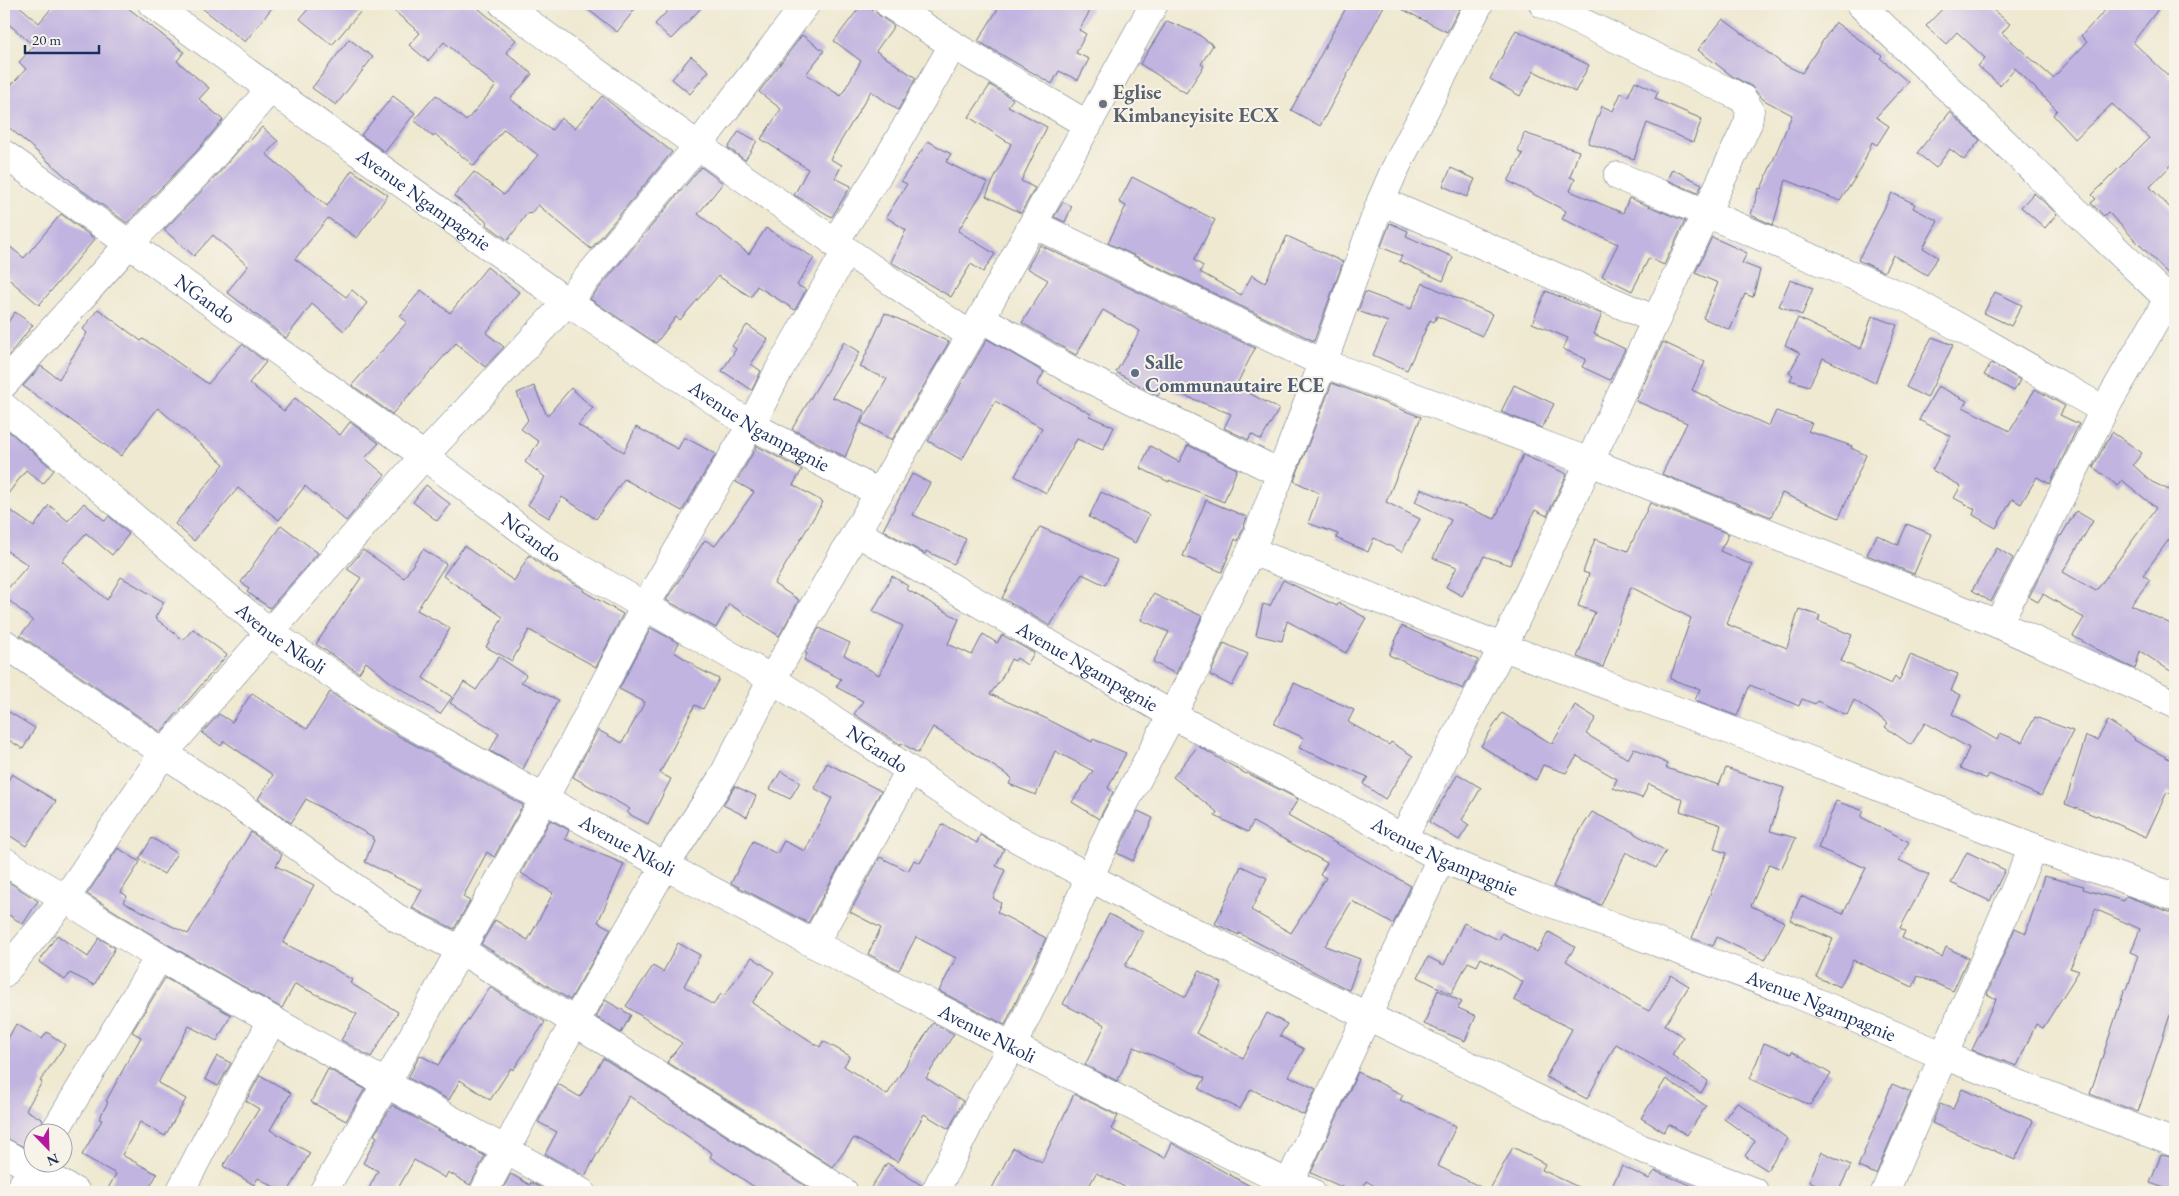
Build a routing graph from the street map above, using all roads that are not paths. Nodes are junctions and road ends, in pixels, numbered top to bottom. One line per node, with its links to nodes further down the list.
1 (152, 4): 10 (street, Avenue Ngampagnie)
2 (503, 4): 12 (street)
3 (806, 4): 12 (street)
4 (889, 4): 9 (street)
5 (1154, 4): 11 (street)
6 (1479, 4): 15 (street)
7 (1543, 4): 16 (street)
8 (1860, 4): 20 (street)
9 (953, 45): 11 (street); 19 (street)
10 (270, 89): 18 (street); 21 (street, Avenue Ngampagnie)
11 (1088, 125): 17 (street)
12 (698, 147): 19 (street); 21 (street)
13 (4, 154): 18 (street, NGando)
14 (1618, 176): 16 (street)
15 (1381, 201): 22 (street); 24 (street)
16 (1704, 214): 22 (street); 27 (street)
17 (1033, 224): 23 (street); 24 (street)
18 (129, 244): 25 (street); 29 (street, NGando)
19 (840, 247): 23 (street); 28 (street)
20 (2172, 295): 27 (street)
21 (567, 302): 28 (street, Avenue Ngampagnie); 29 (street)
22 (1656, 320): 30 (street)
23 (975, 326): 31 (street); 32 (street)
24 (1323, 363): 30 (street); 31 (street)
25 (4, 384)
26 (4, 407): 37 (street, Avenue Nkoli)
27 (2104, 410): 36 (street)
28 (751, 425): 32 (street, Avenue Ngampagnie); 35 (street)
29 (424, 456): 35 (street, NGando); 37 (street)
30 (1590, 462): 36 (street); 39 (street)
31 (1280, 473): 34 (street)
32 (879, 493): 33 (street)
33 (856, 532): 40 (street); 42 (street, Avenue Ngampagnie)
34 (1251, 551): 39 (street); 42 (street)
35 (645, 606): 40 (street, NGando); 45 (street)
36 (1998, 624): 41 (street)
37 (269, 632): 43 (street); 45 (street, Avenue Nkoli)
38 (4, 643): 43 (street)
39 (1503, 647): 46 (street); 47 (street)
40 (772, 680): 44 (street, NGando); 50 (street)
41 (2175, 704)
42 (1172, 716): 46 (street, Avenue Ngampagnie); 51 (street)
43 (163, 754): 53 (street); 55 (street)
44 (909, 772): 51 (street, NGando); 54 (street)
45 (544, 799): 50 (street, Avenue Nkoli); 55 (street)
46 (1402, 839): 48 (street, Avenue Ngampagnie)
47 (2033, 847): 52 (street); 62 (street)
48 (1441, 858): 58 (street); 62 (street, Avenue Ngampagnie)
49 (4, 861): 53 (street)
50 (665, 866): 54 (street, Avenue Nkoli); 60 (street)
51 (1089, 878): 58 (street, NGando); 61 (street)
52 (2175, 897)
53 (65, 899): 56 (street); 57 (street)
54 (814, 944): 61 (street, Avenue Nkoli)
55 (461, 950): 60 (street); 63 (street)
56 (159, 957): 59 (street); 64 (street)
57 (4, 973)
58 (1369, 1016): 71 (street); 80 (street, NGando)
59 (272, 1021): 63 (street); 74 (street)
60 (574, 1023): 66 (street); 78 (street)
61 (1012, 1046): 71 (street, Avenue Nkoli); 79 (street)
62 (1942, 1055): 65 (street, Avenue Ngampagnie); 81 (street)
63 (386, 1084): 66 (street); 75 (street)
64 (59, 1124)
65 (2175, 1143)
66 (507, 1150): 76 (street); 77 (street)
67 (4, 1153): 68 (street)
68 (22, 1161)
69 (29, 1174): 72 (street)
70 (47, 1174): 73 (street)
71 (1295, 1189)
72 (18, 1192)
73 (76, 1192)
74 (180, 1192)
75 (323, 1192)
76 (484, 1192)
77 (581, 1192)
78 (844, 1192)
79 (935, 1192)
80 (1755, 1192)
81 (1885, 1192)

